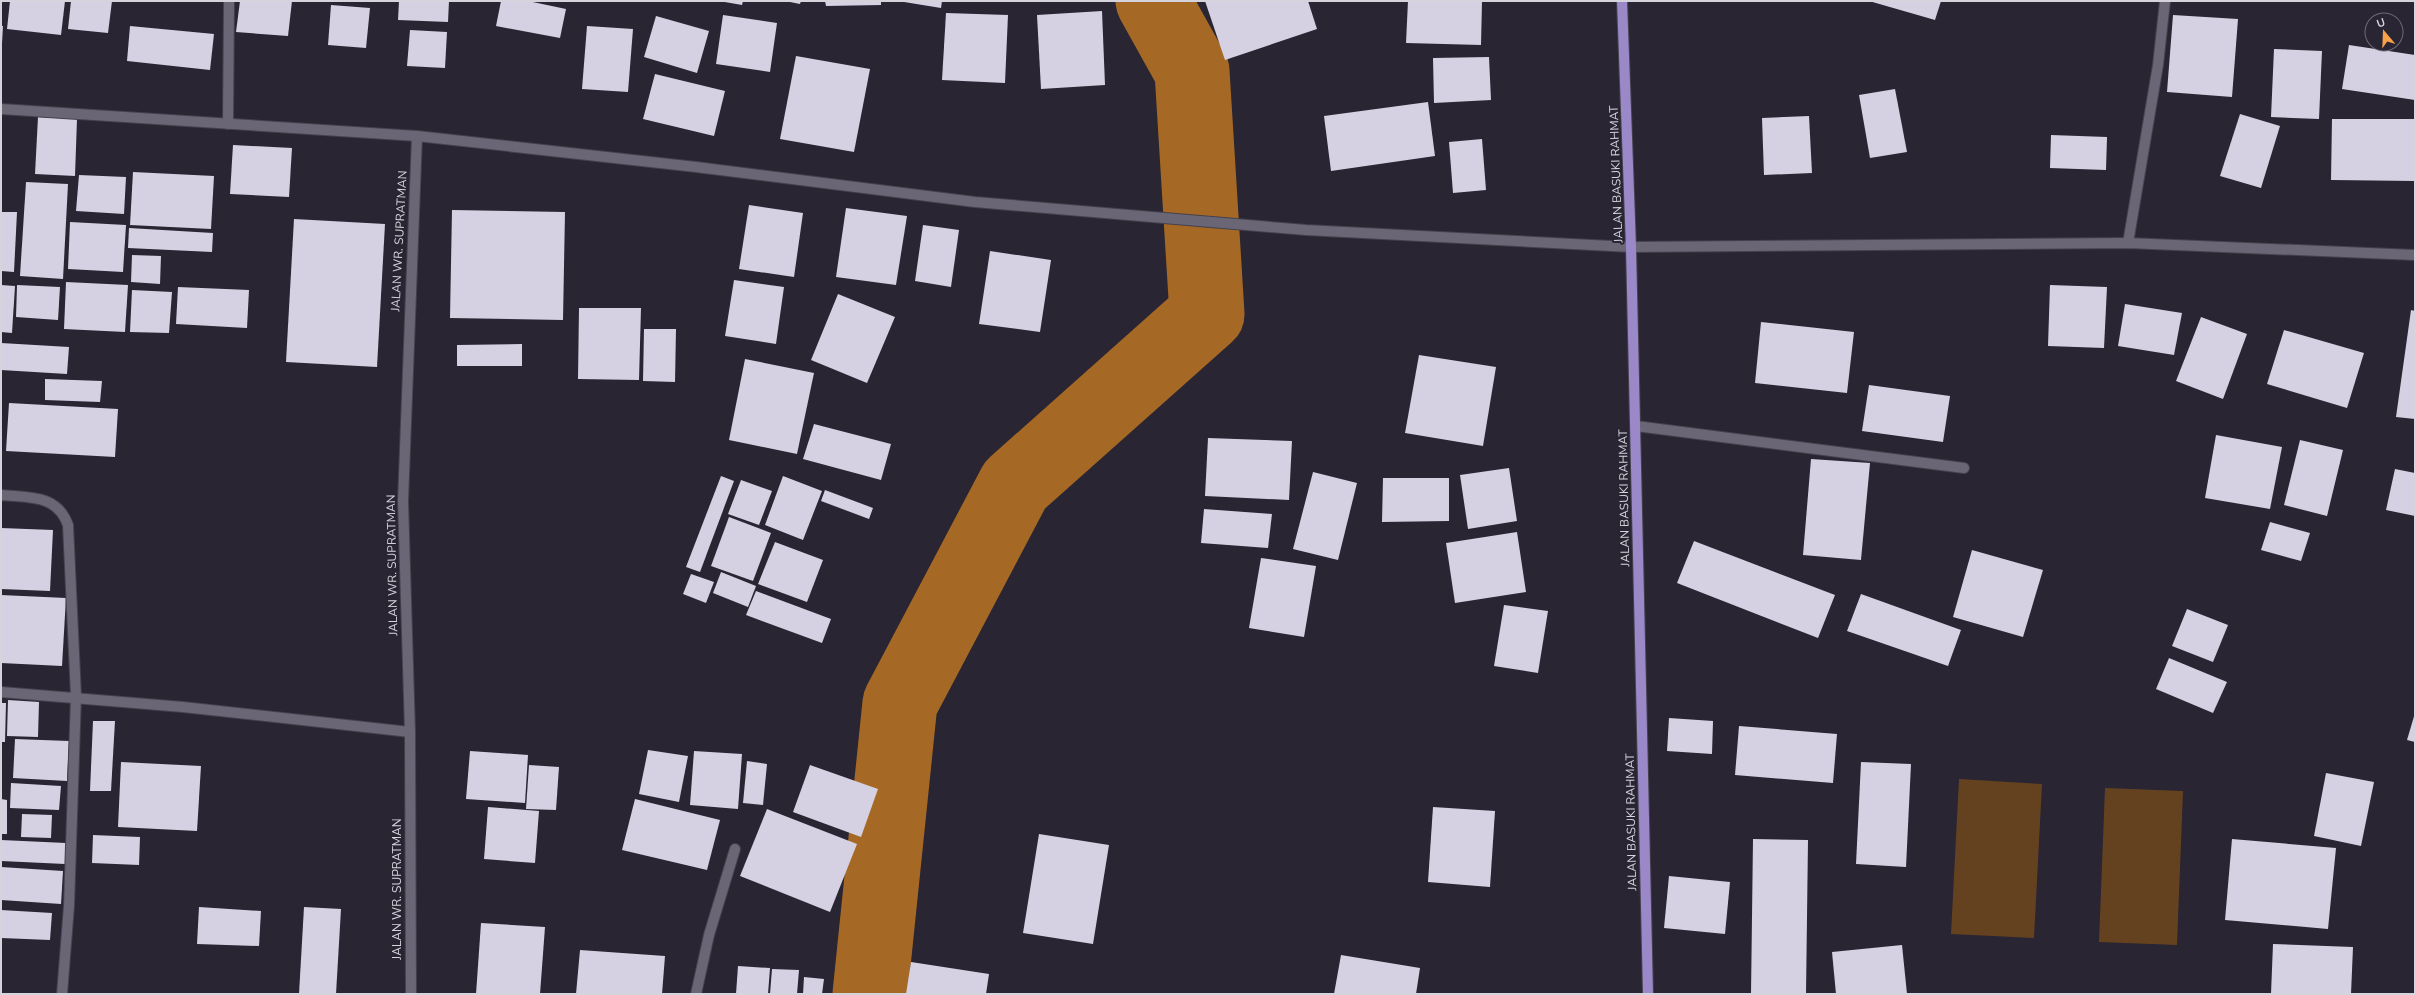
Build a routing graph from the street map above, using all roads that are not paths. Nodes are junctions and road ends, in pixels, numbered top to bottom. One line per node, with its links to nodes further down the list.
1 (229, 1): 5 (street)
2 (1622, 1): 8 (main road, JALAN BASUKI RAHMAT)
3 (2165, 1): 7 (street)
4 (1, 109): 5 (street)
5 (228, 124): 6 (street)
6 (417, 136): 8 (street); 15 (street, JALAN WR. SUPRATMAN)
7 (2128, 243): 8 (street); 9 (street)
8 (1631, 246): 10 (main road, JALAN BASUKI RAHMAT)
9 (2415, 255)
10 (1636, 426): 11 (street); 20 (main road, JALAN BASUKI RAHMAT)
11 (1964, 468)
12 (1, 495): 14 (street)
13 (1, 692): 14 (street)
14 (76, 696): 15 (street); 17 (street)
15 (410, 732): 18 (street, JALAN WR. SUPRATMAN)
16 (735, 849): 19 (street)
17 (62, 994)
18 (411, 994)
19 (696, 994)
20 (1648, 994)

